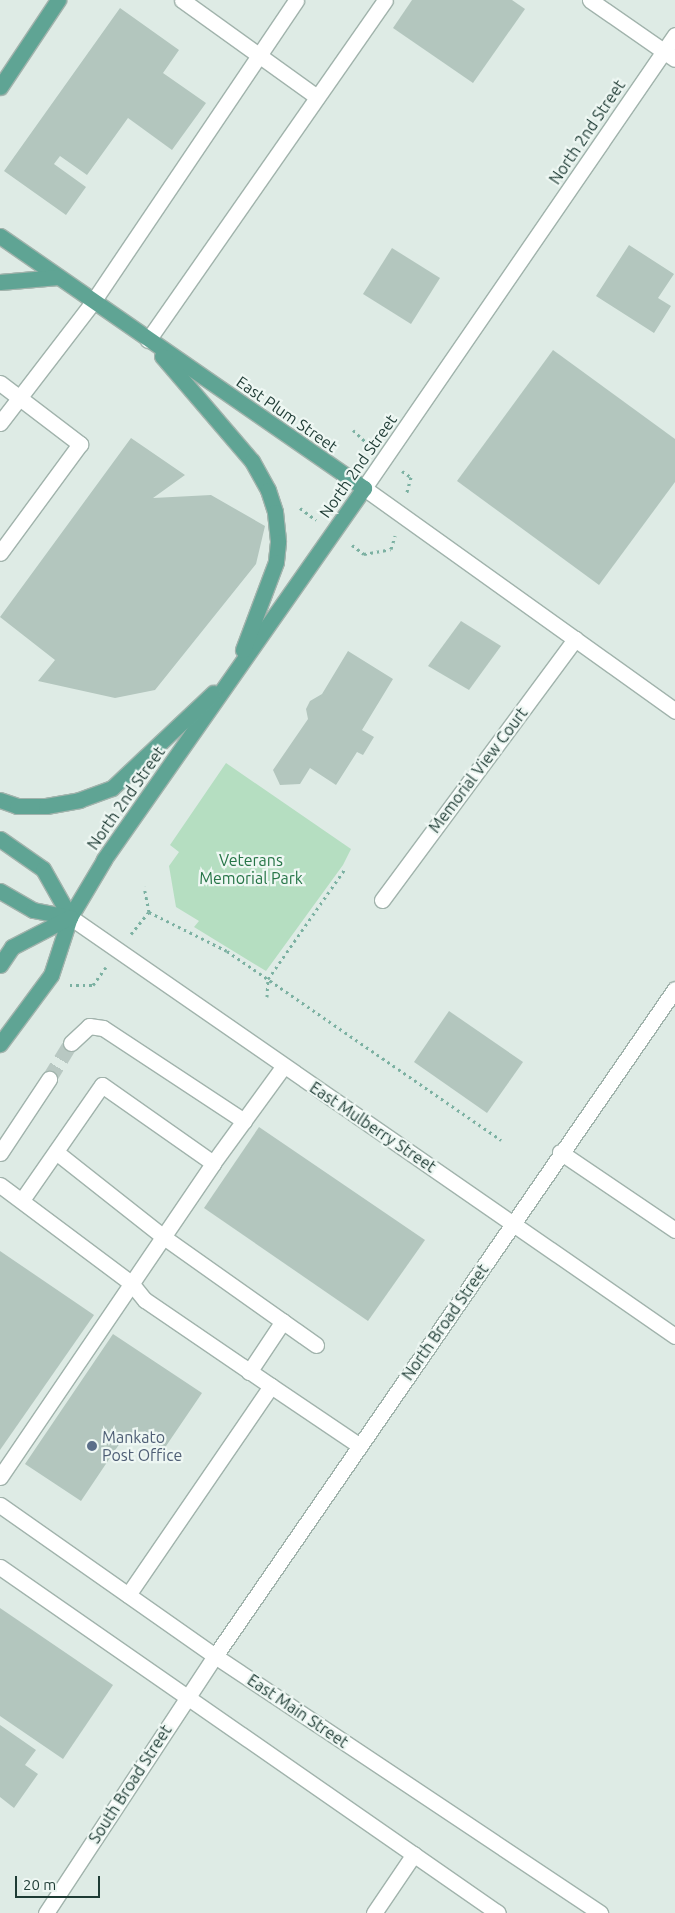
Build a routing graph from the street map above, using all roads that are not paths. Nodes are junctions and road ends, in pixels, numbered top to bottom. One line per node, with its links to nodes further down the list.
1 (58, 0): 9 (main road)
2 (182, 0): 8 (street)
3 (296, 0): 8 (street)
4 (385, 0): 10 (street)
5 (590, 0): 7 (street)
6 (675, 34): 7 (street, North 2nd Street)
7 (669, 55): 19 (street, North 2nd Street)
8 (259, 56): 10 (street); 14 (street)
9 (0, 87)
10 (317, 98): 15 (street)
11 (0, 236): 12 (main road, East Plum Street)
12 (58, 277): 13 (main road); 14 (main road, East Plum Street)
13 (0, 282)
14 (92, 303): 15 (main road, East Plum Street); 17 (street)
15 (148, 340): 19 (main road, East Plum Street); 22 (main road)
16 (0, 383): 17 (street)
17 (20, 398): 18 (street); 20 (street)
18 (0, 423)
19 (364, 488): 21 (street, East Plum Street); 22 (main road, North 2nd Street)
20 (0, 553)
21 (575, 639): 23 (street, East Plum Street); 27 (street, Memorial View Court)
22 (235, 672): 24 (main road); 28 (main road, North 2nd Street)
23 (675, 711)
24 (0, 800)
25 (0, 839): 28 (main road)
26 (0, 891): 28 (main road)
27 (382, 900)
28 (70, 917): 29 (main road); 32 (main road, North 2nd Street); 33 (street, East Mulberry Street)
29 (0, 965)
30 (675, 989): 37 (street, North Broad Street)
31 (71, 1043): 35 (street)
32 (0, 1044)
33 (283, 1067): 35 (street); 42 (street, East Mulberry Street)
34 (49, 1079): 38 (street)
35 (244, 1121): 39 (street)
36 (56, 1152): 39 (street); 41 (street); 44 (street)
37 (560, 1152): 42 (street, North Broad Street); 43 (street)
38 (0, 1153)
39 (213, 1163): 44 (street)
40 (0, 1185): 41 (street)
41 (22, 1200): 45 (street)
42 (514, 1222): 47 (street, East Mulberry Street); 51 (street, North Broad Street)
43 (675, 1230)
44 (165, 1238): 45 (street); 46 (street)
45 (131, 1283): 49 (street); 52 (street)
46 (283, 1321): 48 (street); 49 (street)
47 (675, 1336)
48 (316, 1346)
49 (250, 1372): 50 (street)
50 (271, 1386): 51 (street); 55 (street)
51 (360, 1446): 56 (street, North Broad Street)
52 (0, 1477)
53 (0, 1505): 55 (street, East Main Street)
54 (0, 1567): 57 (street)
55 (128, 1595): 56 (street, East Main Street)
56 (215, 1656): 57 (street, South Broad Street); 62 (street, East Main Street)
57 (188, 1697): 58 (street); 59 (street, South Broad Street)
58 (414, 1854): 60 (street); 61 (street)
59 (46, 1913)
60 (374, 1913)
61 (498, 1913)
62 (600, 1913)

